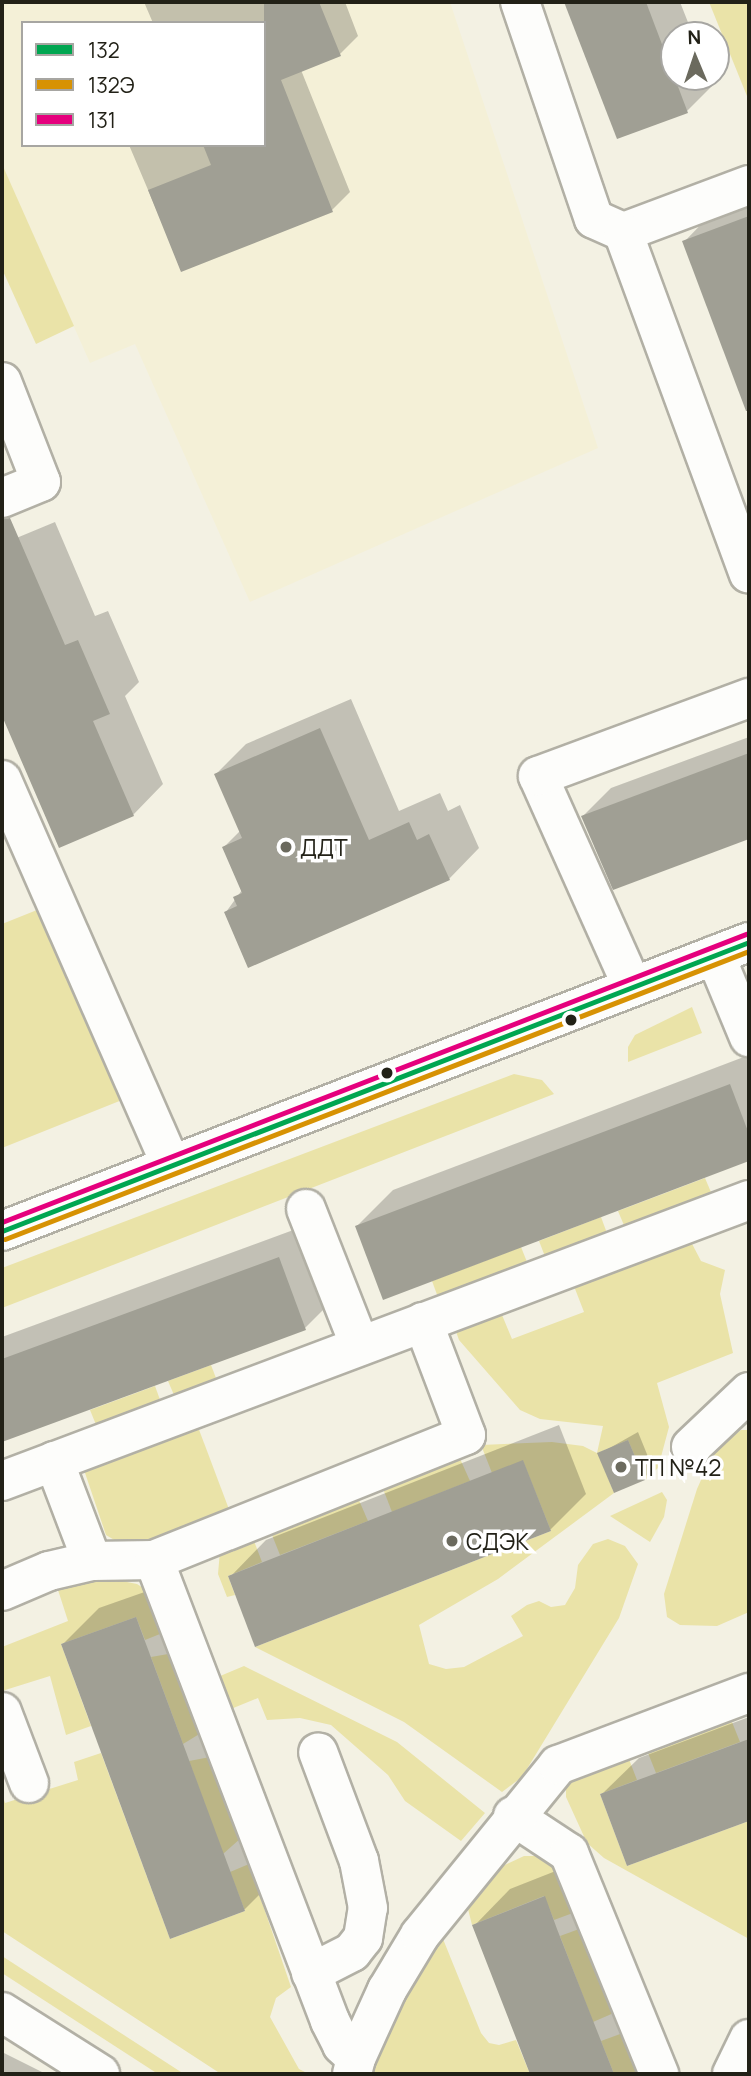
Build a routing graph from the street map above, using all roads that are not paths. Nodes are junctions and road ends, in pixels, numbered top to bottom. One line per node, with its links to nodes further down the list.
1 (520, 2): 3 (street)
2 (749, 186): 3 (street)
3 (623, 232): 6 (street)
4 (2, 382): 5 (street)
5 (2, 498)
6 (749, 574)
7 (749, 698): 10 (street)
8 (2, 780): 12 (street)
9 (732, 948): 10 (street); 11 (street)
10 (632, 986): 12 (street)
11 (749, 1037)
12 (171, 1165): 15 (street)
13 (749, 1200): 16 (street)
14 (306, 1209): 17 (street)
15 (2, 1231)
16 (423, 1322): 17 (street); 22 (street)
17 (360, 1346): 20 (street)
18 (749, 1392): 19 (street)
19 (691, 1447)
20 (54, 1461): 21 (street); 23 (street)
21 (2, 1481)
22 (154, 1560): 23 (street); 30 (street)
23 (92, 1561): 24 (street)
24 (2, 1591)
25 (749, 1693): 29 (street)
26 (2, 1712): 28 (street)
27 (318, 1752): 30 (street)
28 (29, 1783)
29 (513, 1816): 33 (street); 35 (street)
30 (311, 1973): 33 (street)
31 (2, 2011): 34 (street)
32 (749, 2039): 36 (street)
33 (354, 2066)
34 (100, 2074)
35 (659, 2074)
36 (732, 2074)

